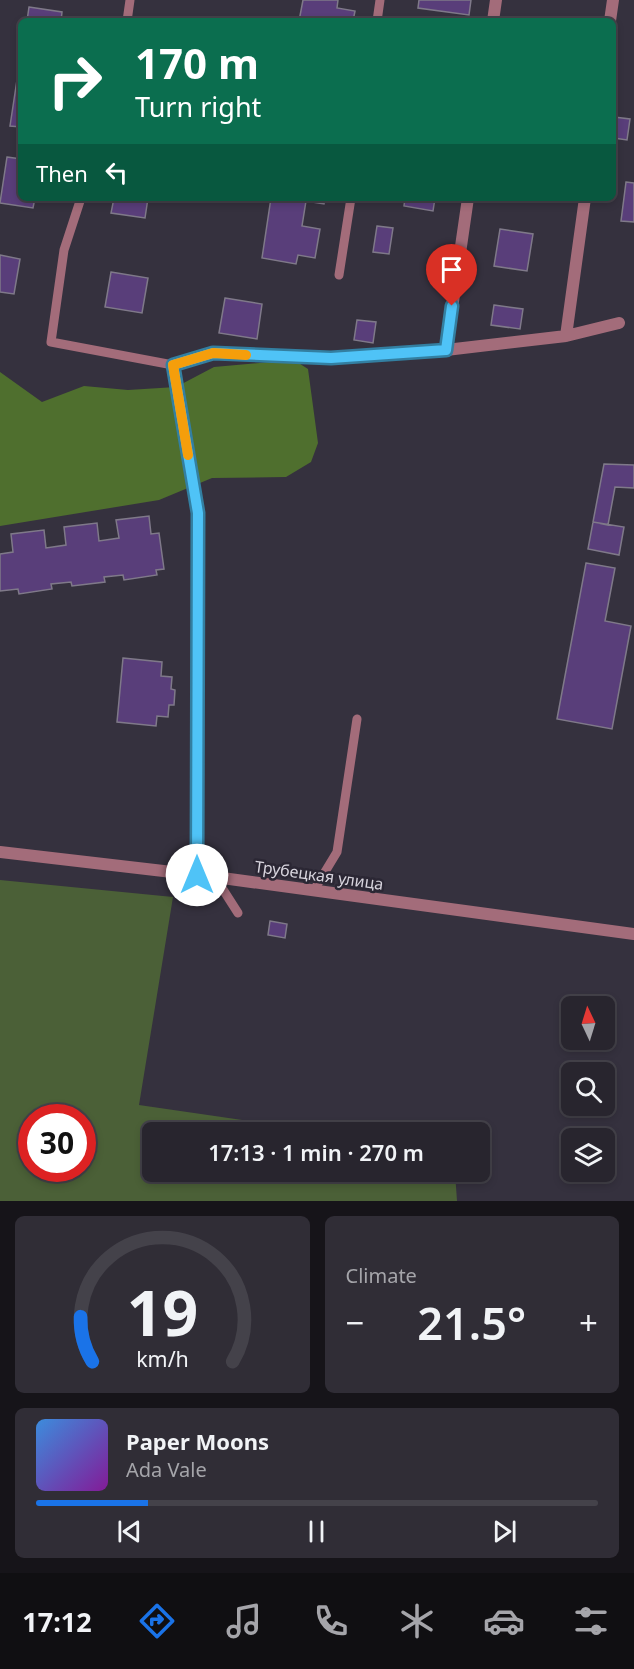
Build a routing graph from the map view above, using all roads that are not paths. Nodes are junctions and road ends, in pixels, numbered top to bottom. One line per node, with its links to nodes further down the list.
1 (130, 0): 5 (lane)
2 (380, 0): 6 (lane)
3 (496, 0): 7 (street)
4 (613, 0): 8 (street)
5 (127, 18)
6 (377, 18)
7 (493, 18)
8 (610, 18)
9 (80, 201): 17 (lane)
10 (351, 201): 13 (lane)
11 (468, 201): 16 (street)
12 (585, 201): 15 (street)
13 (339, 275)
14 (619, 323): 15 (street)
15 (566, 336): 16 (street)
16 (446, 350): 17 (street)
17 (173, 365): 20 (street)
18 (357, 719): 22 (lane)
19 (0, 852): 20 (street, Трубецкая улица)
20 (197, 875): 21 (street, Трубецкая улица)
21 (216, 877): 22 (street, Трубецкая улица); 23 (lane)
22 (314, 890): 24 (street, Трубецкая улица)
23 (238, 914)
24 (634, 934)

